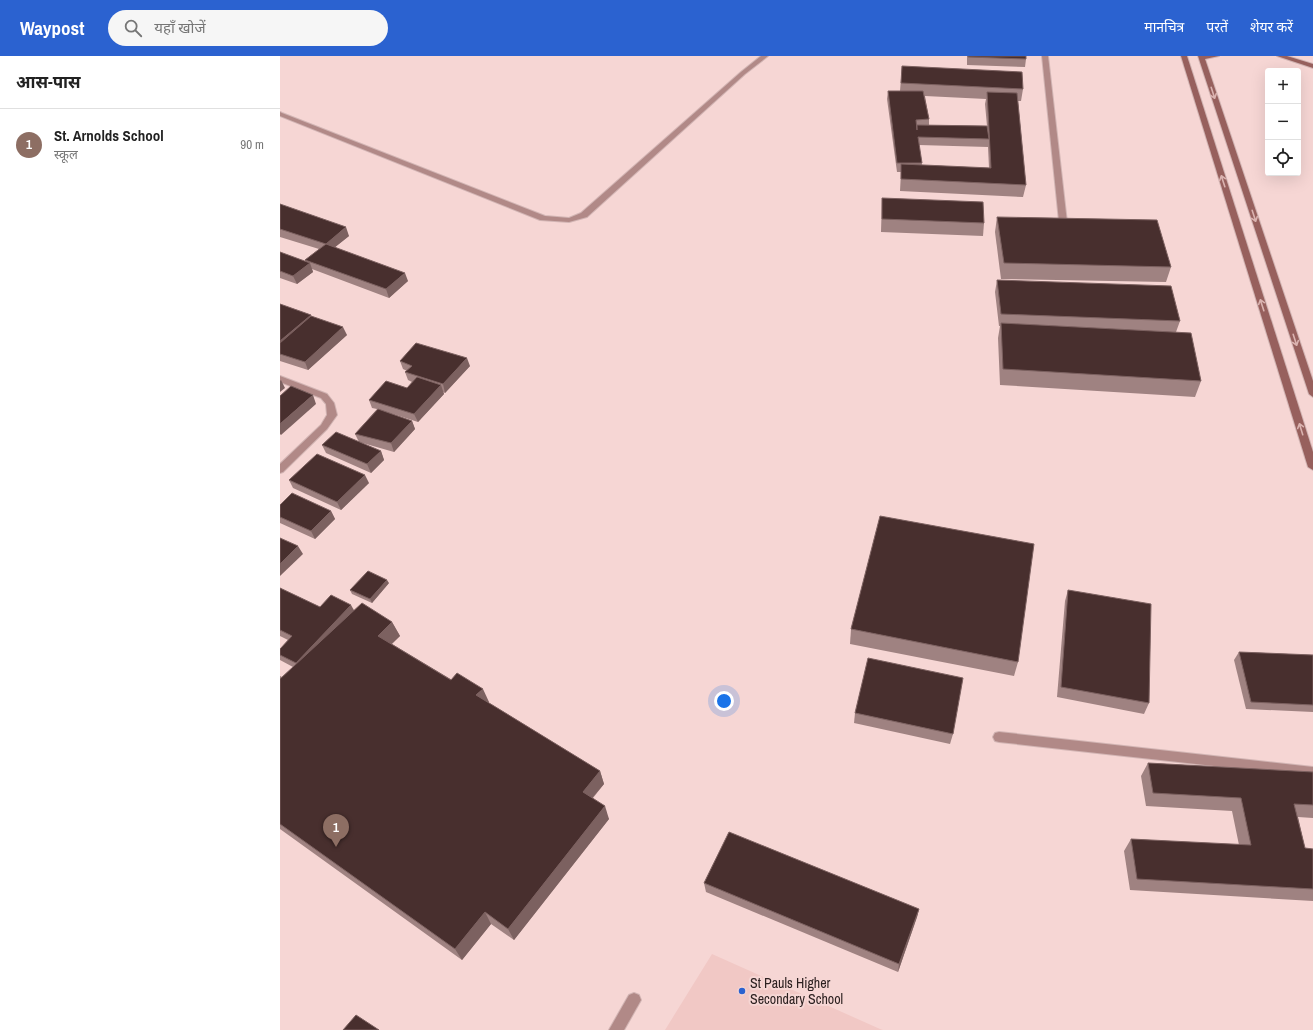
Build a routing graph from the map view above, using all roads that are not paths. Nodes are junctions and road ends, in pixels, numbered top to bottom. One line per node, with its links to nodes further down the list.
1 (765, 56): 8 (street)
2 (1045, 56): 9 (street)
3 (1184, 56): 12 (street, one-way to 3)
4 (1216, 56): 6 (street)
5 (1280, 56): 7 (street)
6 (1201, 57): 11 (street, one-way to 11)
7 (1313, 66)
8 (280, 114)
9 (1064, 231)
10 (280, 378): 13 (street)
11 (1313, 394)
12 (1313, 467)
13 (280, 470)
14 (999, 737): 15 (street)
15 (1313, 772)
16 (634, 1000): 17 (street)
17 (616, 1030)

